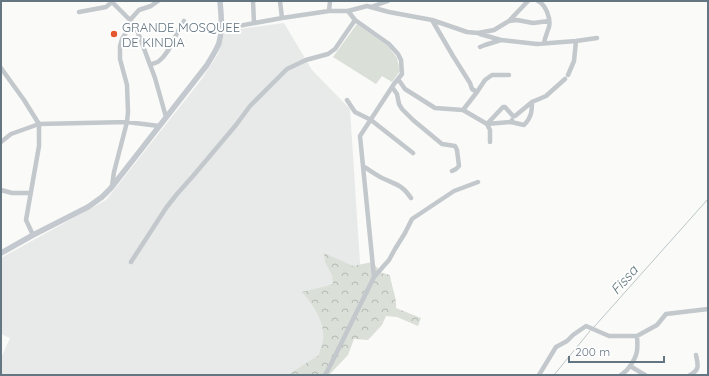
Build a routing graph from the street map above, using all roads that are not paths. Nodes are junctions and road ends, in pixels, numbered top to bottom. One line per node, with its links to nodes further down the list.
1 (158, 1): 17 (street)
2 (220, 1): 22 (main road)
3 (253, 1): 21 (street)
4 (280, 1): 14 (street)
5 (330, 1): 11 (street)
6 (388, 1): 10 (street)
7 (528, 1): 19 (street)
8 (538, 1): 20 (street)
9 (112, 2): 13 (street); 17 (street)
10 (371, 7): 12 (street); 16 (street)
11 (329, 11): 12 (street); 14 (street)
12 (348, 11): 15 (street)
13 (79, 12)
14 (282, 18): 21 (street)
15 (355, 20): 35 (street); 61 (street)
16 (432, 20): 24 (street); 37 (street)
17 (131, 21): 32 (street); 44 (street)
18 (184, 21): 32 (street)
19 (509, 21): 20 (street); 23 (street)
20 (549, 21): 29 (street)
21 (254, 23): 22 (street)
22 (222, 29): 42 (main road)
23 (494, 30): 24 (street); 25 (street)
24 (478, 33): 25 (street)
25 (489, 37): 27 (street); 30 (street)
26 (597, 38): 28 (street)
27 (501, 40): 29 (street); 30 (street)
28 (576, 41): 29 (street); 39 (street)
29 (544, 43)
30 (485, 44): 31 (street)
31 (480, 47)
32 (150, 65): 42 (street)
33 (1, 68): 46 (street)
34 (509, 75): 37 (street)
35 (398, 79): 36 (street); 40 (street)
36 (392, 87): 43 (street); 53 (street)
37 (477, 92): 40 (street)
38 (347, 100): 43 (street)
39 (532, 102): 41 (street); 45 (street)
40 (463, 110): 47 (street)
41 (515, 116): 45 (street); 47 (street)
42 (166, 117): 48 (main road)
43 (371, 120): 51 (street); 52 (street)
44 (127, 122): 46 (street); 48 (street); 55 (street)
45 (511, 122): 47 (street)
46 (39, 124): 49 (street); 57 (street)
47 (487, 124): 50 (street)
48 (160, 126): 55 (main road)
49 (1, 142)
50 (490, 142)
51 (413, 153)
52 (363, 166): 58 (street); 62 (street)
53 (452, 171)
54 (478, 182): 62 (street)
55 (111, 188): 59 (main road)
56 (1, 190): 57 (street)
57 (30, 193): 59 (street)
58 (411, 198)
59 (33, 235): 60 (main road)
60 (1, 253)
61 (131, 262)
62 (374, 277): 67 (street)
63 (708, 309): 64 (street)
64 (636, 336): 66 (street); 68 (street)
65 (696, 355): 71 (street)
66 (630, 366): 69 (street); 70 (street)
67 (325, 375)
68 (539, 375)
69 (621, 375)
70 (645, 375)
71 (690, 375)

